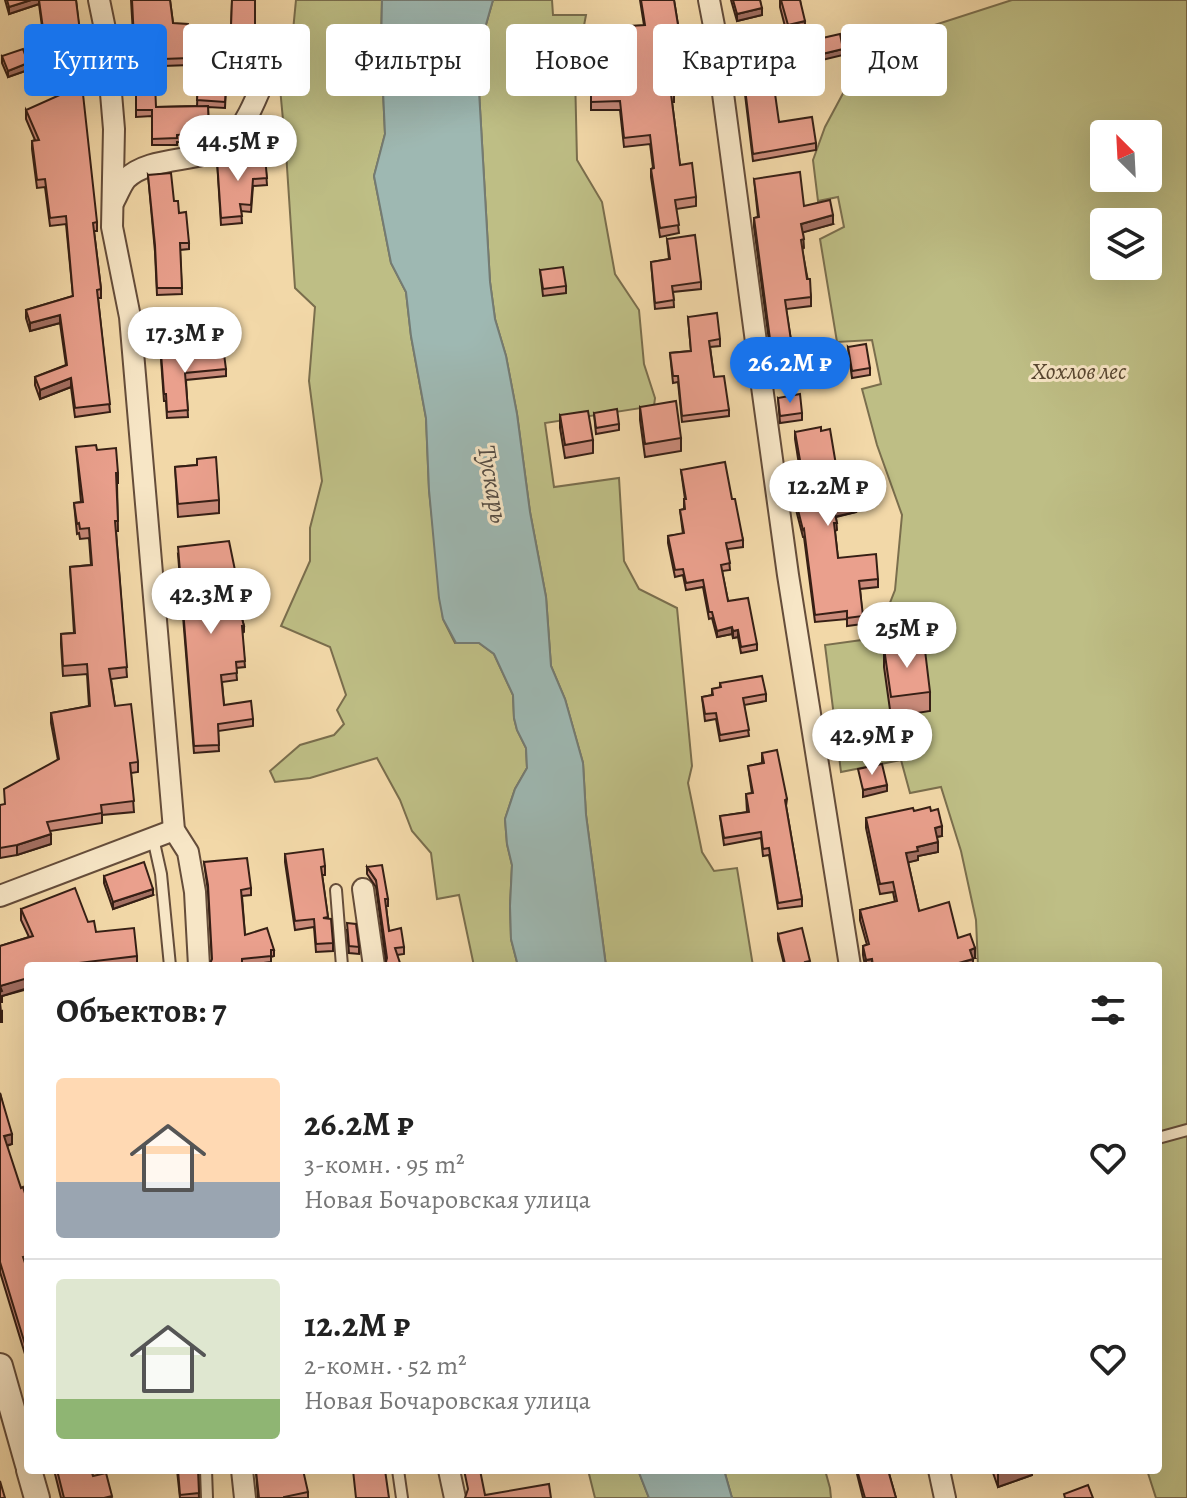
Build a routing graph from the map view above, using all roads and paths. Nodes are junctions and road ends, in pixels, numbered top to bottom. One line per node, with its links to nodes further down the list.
1 (99, 0): 4 (street)
2 (709, 0): 14 (street)
3 (257, 96): 4 (street)
4 (112, 205): 5 (street)
5 (174, 830): 6 (street); 11 (street)
6 (153, 838): 9 (street); 10 (lane)
7 (363, 889): 13 (street)
8 (336, 890): 12 (lane)
9 (0, 896)
10 (170, 962)
11 (199, 962)
12 (342, 962)
13 (373, 962)
14 (849, 962)
15 (1187, 1130): 16 (lane)
16 (1162, 1137)
17 (0, 1366): 18 (street)
18 (24, 1450)
19 (31, 1474): 25 (street)
20 (206, 1474): 26 (lane)
21 (242, 1474): 27 (street)
22 (399, 1474): 28 (lane)
23 (450, 1474): 29 (street)
24 (940, 1474): 30 (street)
25 (37, 1498)
26 (207, 1498)
27 (245, 1498)
28 (402, 1498)
29 (455, 1498)
30 (945, 1498)

